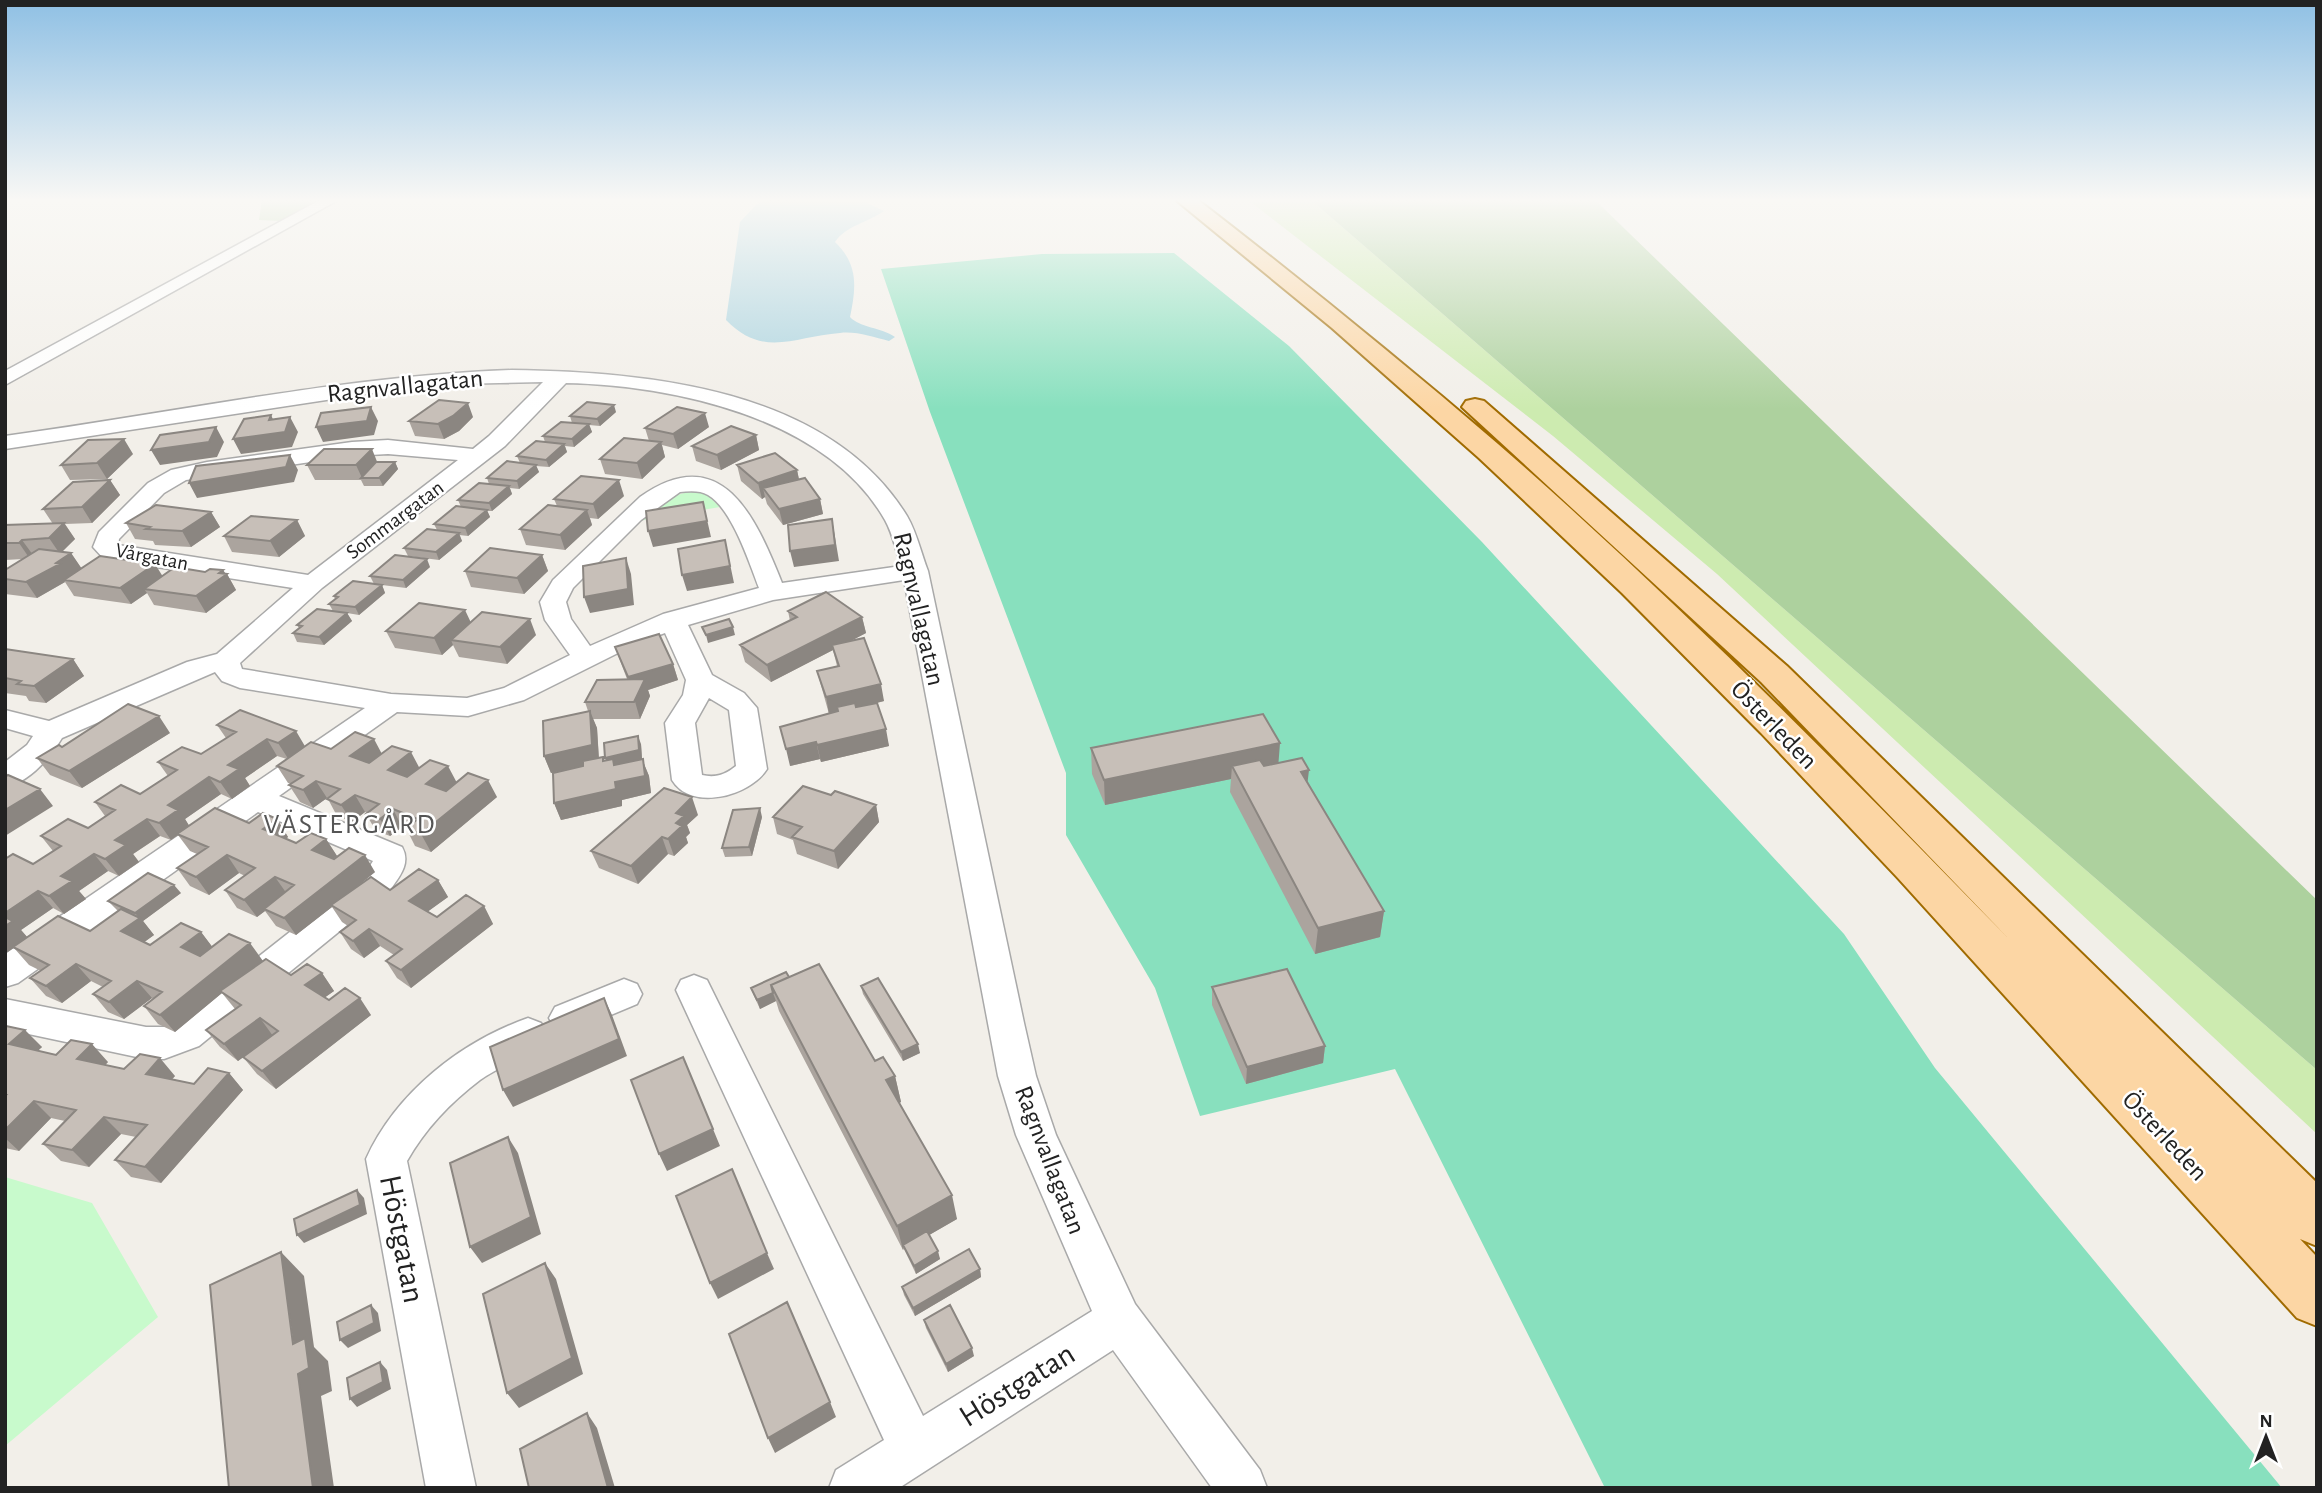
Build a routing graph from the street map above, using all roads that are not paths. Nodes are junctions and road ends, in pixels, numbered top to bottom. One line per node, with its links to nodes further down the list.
1 (204, 270): 5 (street)
2 (1277, 270): 25 (main road, Österleden)
3 (1307, 270): 24 (main road, Österleden)
4 (560, 377): 6 (street, Ragnvallagatan); 7 (street, Sommargatan); 8 (street, Ragnvallagatan)
5 (5, 379)
6 (5, 443)
7 (479, 456): 9 (street, Sommargatan); 9 (street, Vårgatan)
8 (915, 571): 10 (street); 26 (street, Ragnvallagatan)
9 (313, 583): 13 (street, Sommargatan)
10 (773, 592): 11 (street); 12 (street)
11 (671, 620): 12 (street); 14 (street)
12 (585, 657): 15 (street)
13 (227, 660): 15 (street); 17 (street, Sommargatan)
14 (700, 680)
15 (391, 703): 19 (street)
16 (5, 719): 17 (street)
17 (51, 731): 18 (street, Sommargatan)
18 (5, 778)
19 (254, 799): 20 (street); 23 (street)
20 (5, 973)
21 (694, 990): 27 (street)
22 (624, 994): 28 (street, Höstgatan)
23 (5, 1014)
24 (2317, 1220)
25 (2317, 1298)
26 (1119, 1320): 27 (street, Höstgatan); 30 (street, Ragnvallagatan)
27 (914, 1450): 29 (street, Höstgatan)
28 (451, 1488)
29 (853, 1488)
30 (1242, 1488)

